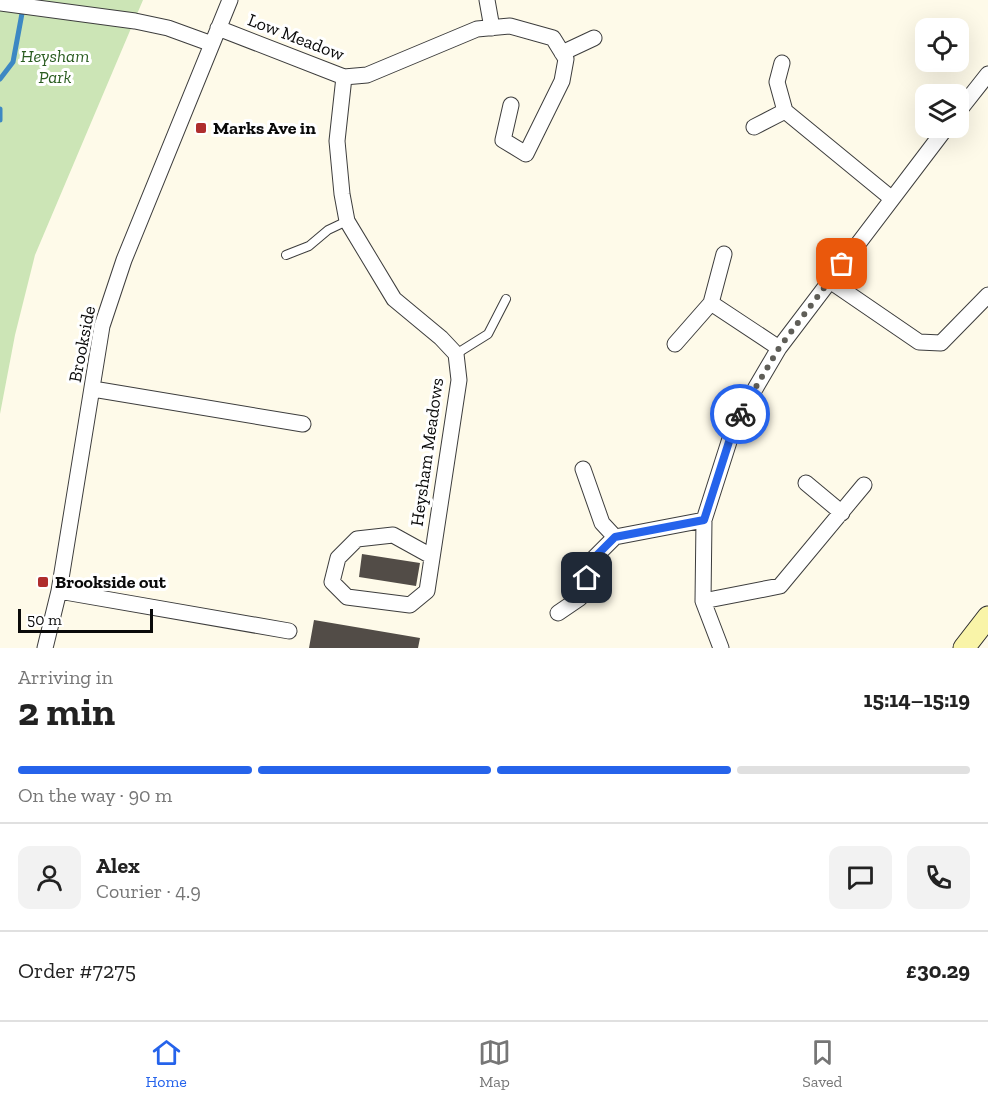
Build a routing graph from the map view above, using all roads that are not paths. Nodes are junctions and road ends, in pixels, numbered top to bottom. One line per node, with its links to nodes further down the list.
1 (230, 0): 4 (street, Brookside)
2 (487, 0): 5 (street)
3 (0, 3): 7 (street)
4 (218, 28): 7 (street, Brookside); 11 (street, Low Meadow)
5 (492, 28): 8 (street, Low Meadow); 11 (street, Low Meadow)
6 (594, 38): 8 (street)
7 (212, 44): 28 (street, Brookside)
8 (562, 53): 13 (street)
9 (782, 63): 14 (street)
10 (988, 74): 12 (street)
11 (344, 77): 18 (street)
12 (969, 98)
13 (511, 105)
14 (785, 111): 15 (street); 17 (street)
15 (754, 128)
16 (938, 138): 17 (street)
17 (891, 198): 21 (street)
18 (348, 221): 20 (lane); 27 (street)
19 (724, 254): 24 (street)
20 (286, 255)
21 (830, 281): 22 (street); 26 (street)
22 (988, 295)
23 (506, 299): 27 (lane)
24 (711, 303): 25 (street); 26 (street)
25 (675, 344)
26 (779, 348): 34 (street)
27 (456, 354): 36 (street, Heysham Meadows)
28 (93, 389): 29 (street); 37 (street, Brookside)
29 (303, 424)
30 (583, 469): 35 (street)
31 (806, 483): 33 (street)
32 (864, 485): 33 (street)
33 (842, 513): 38 (street)
34 (704, 520): 35 (street); 38 (street)
35 (615, 537): 39 (street)
36 (431, 556): 36 (street, Heysham Meadows)
37 (59, 591): 41 (street); 42 (street, Brookside)
38 (703, 601): 43 (street)
39 (558, 613)
40 (988, 617): 44 (main road)
41 (289, 631)
42 (45, 648)
43 (721, 648)
44 (964, 648)

